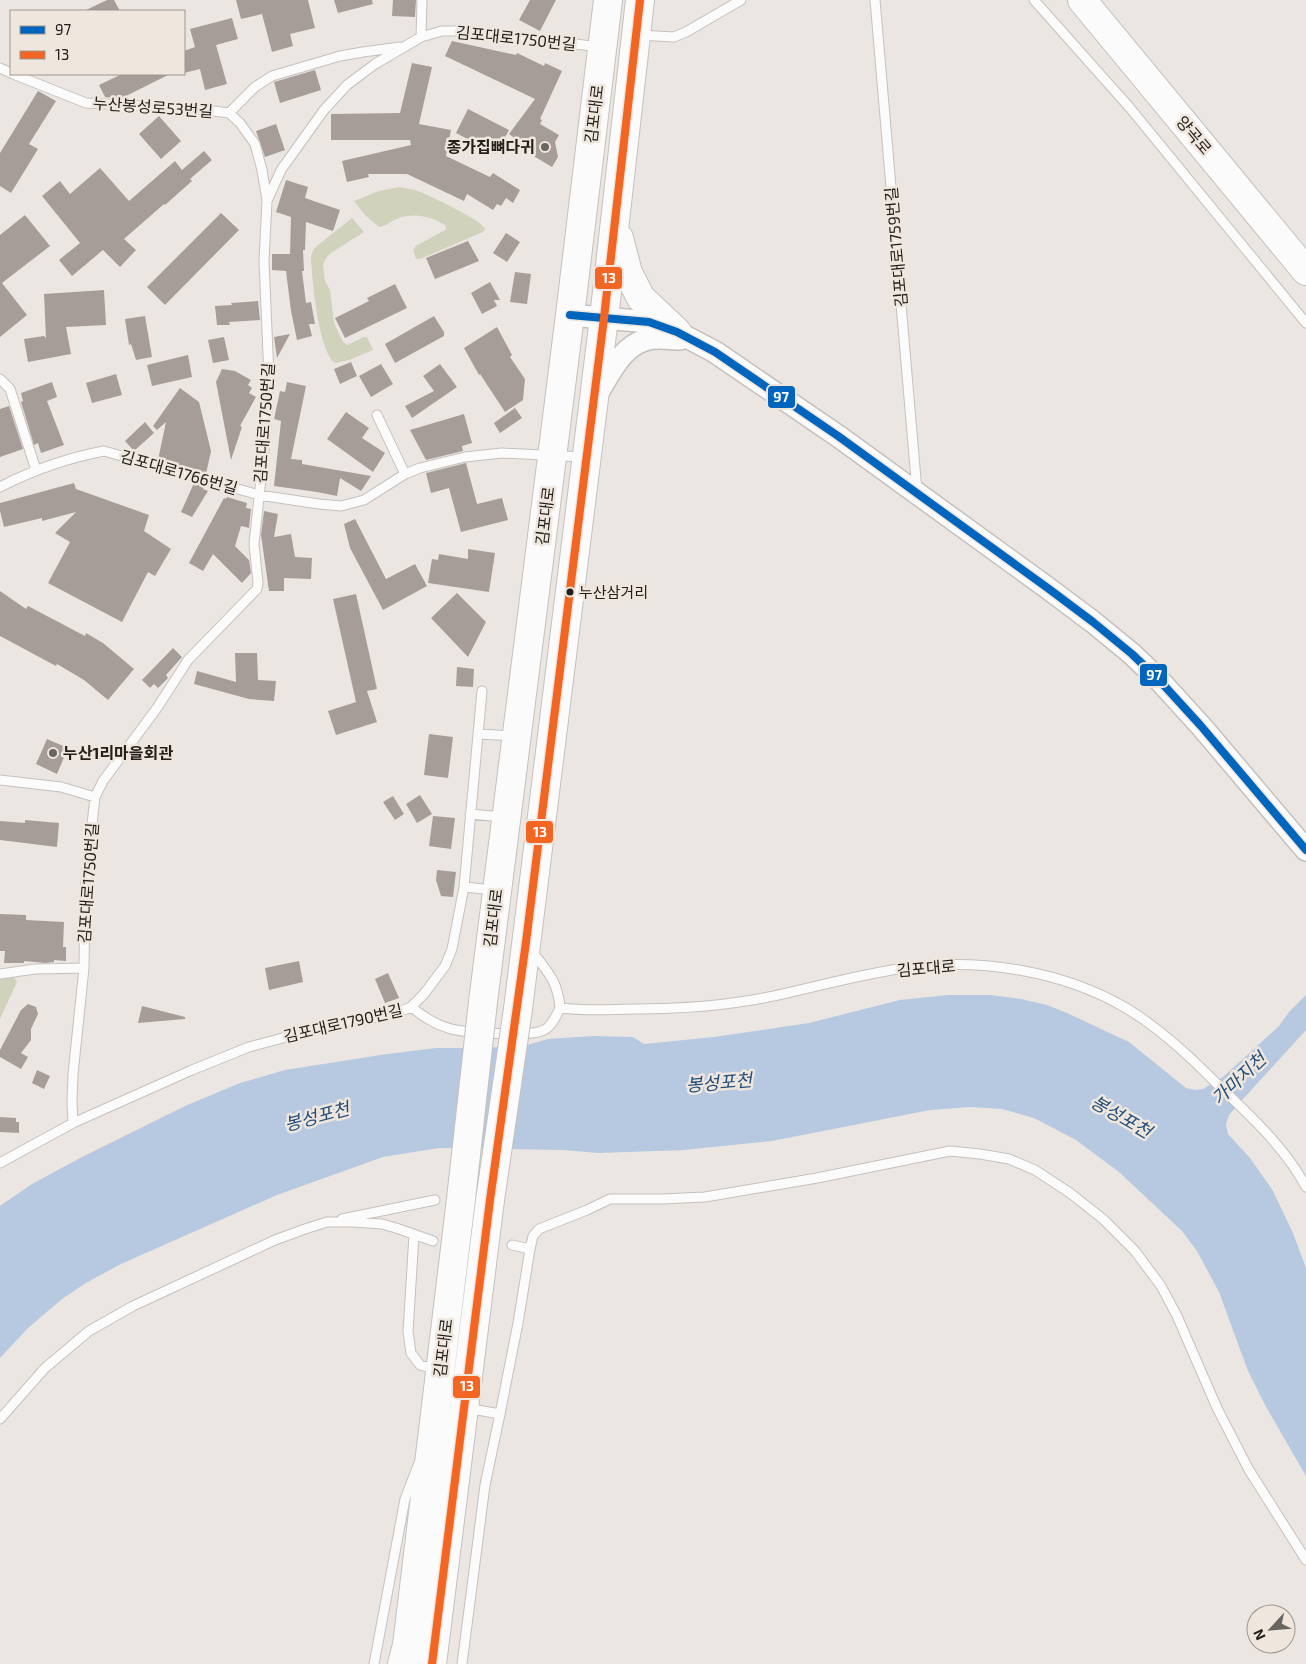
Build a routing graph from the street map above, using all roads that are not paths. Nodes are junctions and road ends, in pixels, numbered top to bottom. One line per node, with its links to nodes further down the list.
1 (422, 0): 9 (lane)
2 (608, 0): 11 (main road, 김포대로)
3 (640, 0): 8 (main road, 김포대로)
4 (741, 0): 8 (lane)
5 (875, 0): 31 (lane, 김포대로1759번길)
6 (1034, 0): 21 (lane)
7 (1096, 5): 17 (main road, 양곡로); 18 (main road, 양곡로)
8 (637, 36): 15 (main road, 김포대로)
9 (421, 37): 10 (lane, 김포대로1750번길); 11 (lane, 김포대로1750번길)
10 (403, 47): 13 (lane, 김포대로1750번길); 14 (lane, 김포대로1750번길)
11 (601, 48): 16 (main road, 김포대로)
12 (17, 75): 13 (lane, 누산봉성로53번길)
13 (229, 113): 14 (lane, 누산봉성로53번길)
14 (267, 201): 32 (lane, 김포대로1750번길)
15 (614, 233): 16 (main road); 20 (main road, 김포대로); 22 (main road)
16 (579, 240): 19 (main road, 김포대로)
17 (1306, 245)
18 (1306, 270)
19 (570, 315): 20 (street); 26 (main road, 김포대로)
20 (604, 318): 22 (street); 24 (main road, 김포대로)
21 (1306, 323)
22 (684, 335): 24 (street); 31 (street)
23 (0, 379): 28 (lane)
24 (593, 401): 27 (main road, 김포대로)
25 (377, 415): 29 (lane)
26 (552, 454): 27 (lane, 김포대로1766번길); 29 (lane, 김포대로1766번길); 33 (main road, 김포대로)
27 (586, 457): 34 (main road, 김포대로)
28 (36, 470): 30 (lane, 김포대로1766번길); 32 (lane, 김포대로1766번길)
29 (405, 474): 32 (lane, 김포대로1766번길)
30 (0, 487)
31 (917, 494): 42 (street)
32 (259, 495): 39 (lane, 김포대로1750번길)
33 (537, 575): 34 (main road); 37 (main road, 김포대로)
34 (571, 580): 45 (main road, 김포대로)
35 (482, 691): 36 (lane, 김포대로1790번길)
36 (478, 734): 37 (lane); 40 (lane, 김포대로1790번길)
37 (516, 736): 41 (main road, 김포대로)
38 (0, 780): 39 (lane)
39 (95, 797): 46 (lane, 김포대로1750번길)
40 (470, 814): 41 (lane); 43 (lane, 김포대로1790번길)
41 (506, 817): 44 (main road, 김포대로)
42 (1306, 850)
43 (464, 887): 44 (lane); 48 (lane, 김포대로1790번길)
44 (497, 890): 53 (main road, 김포대로, bridge)
45 (526, 942): 49 (lane); 60 (main road, 김포대로, bridge)
46 (84, 968): 47 (lane); 50 (lane, 김포대로1750번길)
47 (0, 974)
48 (411, 1007): 49 (lane); 50 (lane, 김포대로1790번길)
49 (560, 1008): 52 (lane, 김포대로)
50 (73, 1123): 51 (lane, 김포대로1790번길)
51 (0, 1163)
52 (1306, 1187)
53 (448, 1200): 54 (lane); 59 (main road, 김포대로)
54 (327, 1222): 55 (lane); 62 (lane)
55 (414, 1235): 56 (lane); 59 (lane)
56 (432, 1242)
57 (512, 1245): 58 (lane)
58 (530, 1249): 61 (lane); 64 (lane)
59 (440, 1371): 63 (main road, 김포대로)
60 (464, 1407): 61 (lane); 67 (main road, 김포대로)
61 (500, 1414): 68 (lane)
62 (0, 1419)
63 (431, 1447): 65 (main road, 김포대로); 66 (lane)
64 (1306, 1560)
65 (405, 1655)
66 (374, 1664)
67 (432, 1664)
68 (462, 1664)

